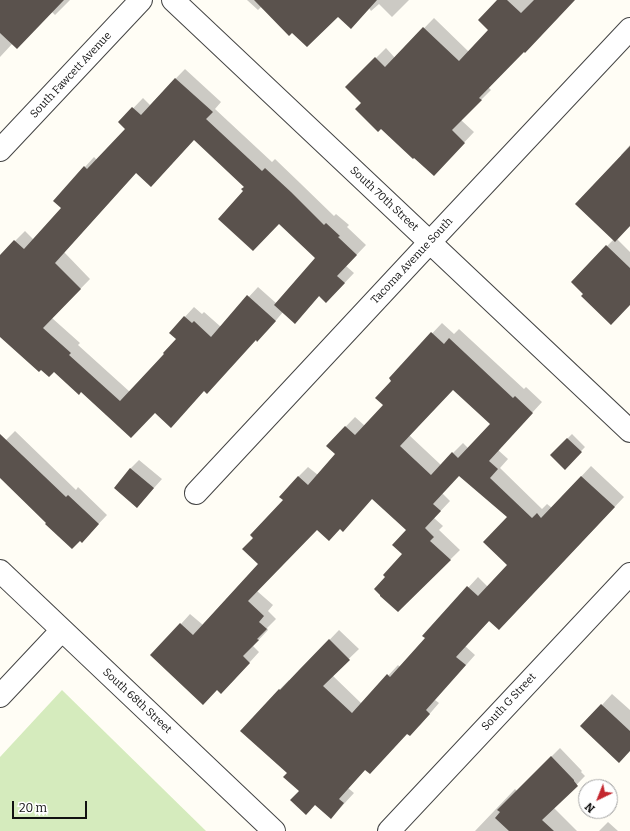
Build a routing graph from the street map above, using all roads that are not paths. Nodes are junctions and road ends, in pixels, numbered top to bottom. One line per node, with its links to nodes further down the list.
1 (141, 0): 4 (street, South Fawcett Avenue)
2 (173, 0): 5 (street, South 70th Street)
3 (630, 29): 5 (street, Tacoma Avenue South)
4 (0, 150)
5 (430, 242): 6 (street, South 70th Street); 7 (street, Tacoma Avenue South)
6 (630, 431)
7 (196, 493)
8 (0, 571): 10 (street, South 68th Street)
9 (630, 574): 13 (street, South G Street)
10 (62, 630): 11 (street); 12 (street, South 68th Street)
11 (0, 696)
12 (274, 831)
13 (389, 831)

